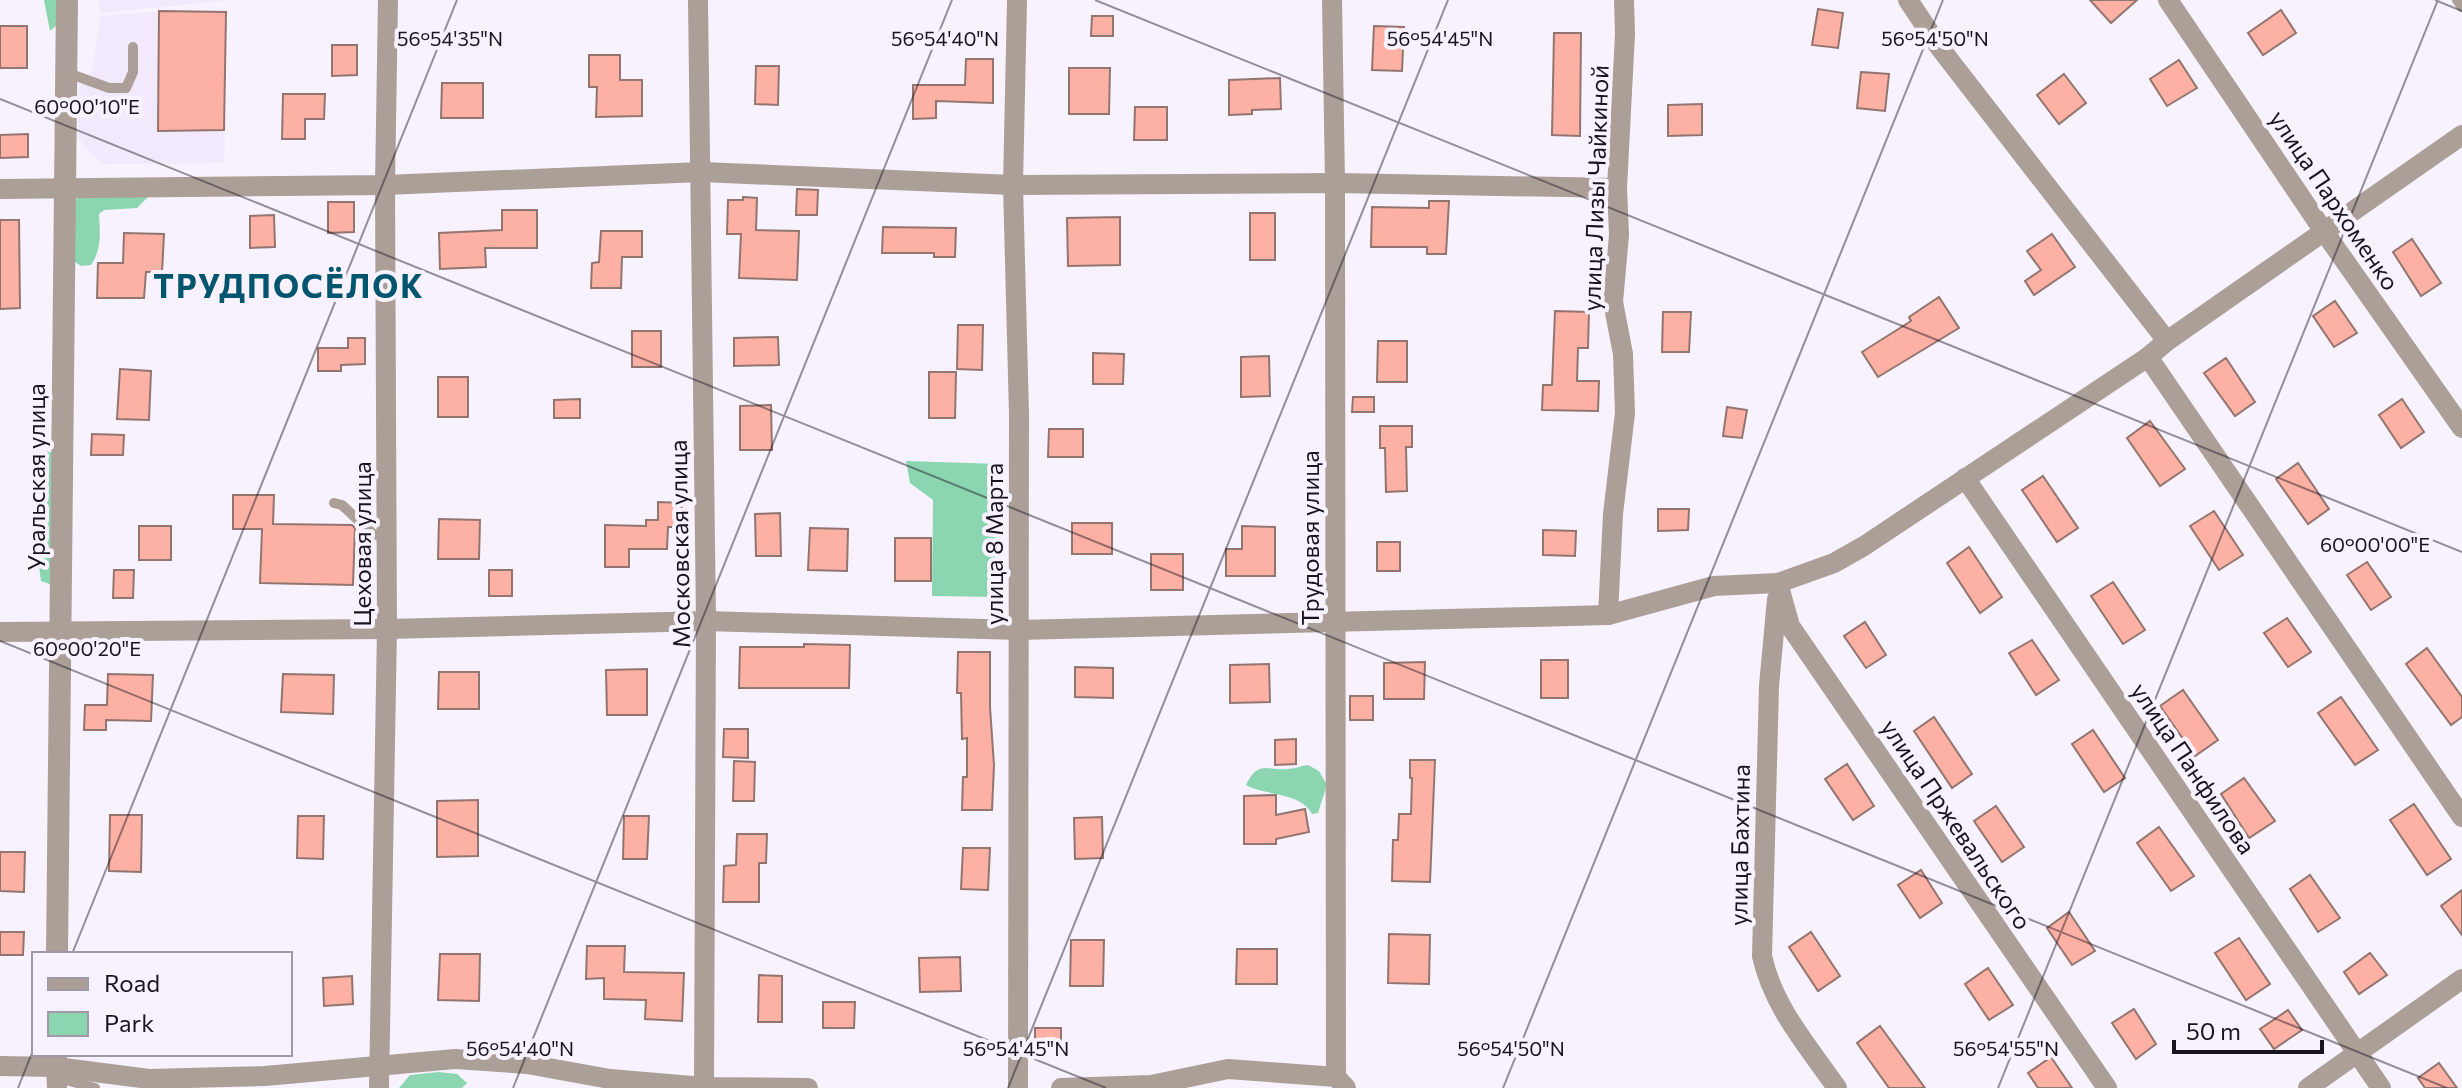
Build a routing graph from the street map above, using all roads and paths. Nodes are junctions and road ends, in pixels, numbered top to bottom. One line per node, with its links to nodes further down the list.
1 (67, 0): 12 (street, Уральская улица)
2 (388, 0): 16 (street, Цеховая улица)
3 (698, 0): 14 (street, Московская улица)
4 (1017, 0): 17 (street, улица 8 Марта)
5 (1332, 0): 15 (street, Трудовая улица)
6 (1624, 0): 18 (street, улица Лизы Чайкиной)
7 (1908, 0): 22 (street)
8 (2168, 0): 21 (street, улица Пархоменко)
9 (2457, 0): 10 (lane)
10 (2462, 7)
11 (133, 47): 12 (lane)
12 (66, 73): 20 (street, Уральская улица)
13 (2462, 135): 21 (street)
14 (701, 172): 16 (street); 17 (street); 30 (street, Московская улица)
15 (1335, 183): 17 (street); 18 (street); 31 (street, Трудовая улица)
16 (385, 185): 20 (street); 27 (street, Цеховая улица)
17 (1013, 185): 33 (street, улица 8 Марта)
18 (1617, 188): 29 (street, улица Лизы Чайкиной)
19 (0, 189): 20 (street)
20 (64, 189): 35 (street, Уральская улица)
21 (2323, 230): 22 (street); 24 (street, улица Пархоменко)
22 (2167, 341): 23 (street)
23 (2148, 357): 25 (street); 36 (street)
24 (2462, 428)
25 (1965, 478): 28 (street); 39 (street, улица Панфилова)
26 (334, 503): 27 (lane)
27 (387, 540): 32 (street, Цеховая улица)
28 (1778, 583): 29 (street); 50 (street, улица Бахтина); 51 (street, улица Пржевальского)
29 (1608, 615): 31 (street)
30 (706, 621): 32 (street); 33 (street); 44 (street, Московская улица)
31 (1334, 621): 33 (street); 43 (street, Трудовая улица)
32 (387, 629): 35 (street); 40 (street, Цеховая улица)
33 (1019, 630): 48 (street, улица 8 Марта)
34 (0, 632): 35 (street)
35 (60, 632): 37 (street, Уральская улица)
36 (2462, 817)
37 (57, 952)
38 (2462, 979): 39 (street)
39 (2356, 1052): 52 (street); 53 (street, улица Панфилова)
40 (381, 1064): 42 (street); 44 (street); 46 (street, Цеховая улица)
41 (0, 1066): 42 (street)
42 (57, 1070): 45 (lane)
43 (1341, 1082): 49 (street)
44 (704, 1087): 47 (street)
45 (95, 1088)
46 (379, 1088)
47 (808, 1088)
48 (1018, 1088)
49 (1061, 1088)
50 (1837, 1088)
51 (2107, 1088)
52 (2308, 1088)
53 (2381, 1088)

